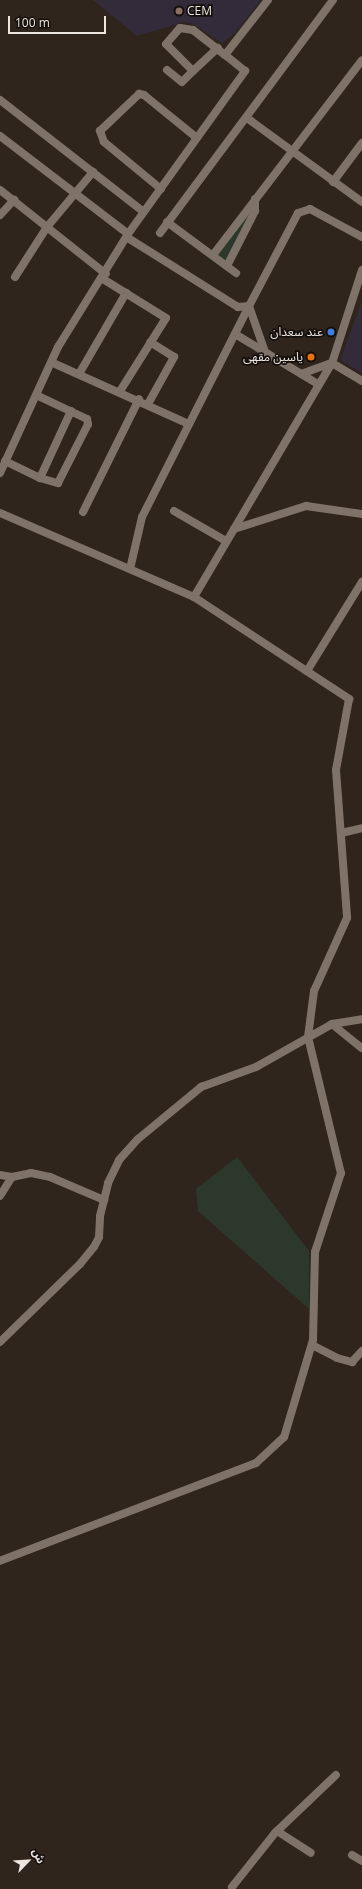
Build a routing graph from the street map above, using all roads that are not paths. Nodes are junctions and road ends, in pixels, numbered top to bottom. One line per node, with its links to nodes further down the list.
1 (268, 0): 4 (street)
2 (333, 0): 9 (street)
3 (218, 48): 4 (street); 7 (street); 7 (street)
4 (225, 54): 11 (street)
5 (362, 60): 13 (street)
6 (167, 70): 7 (street)
7 (193, 71)
8 (0, 100): 14 (street)
9 (247, 118): 13 (street); 24 (street)
10 (0, 136): 18 (street)
11 (197, 138): 16 (street); 16 (street)
12 (362, 143): 15 (street)
13 (292, 152): 15 (street); 19 (street)
14 (93, 172): 18 (street); 22 (street)
15 (333, 182): 21 (street)
16 (161, 189): 22 (street)
17 (0, 190): 20 (street)
18 (77, 194): 25 (street); 27 (street)
19 (255, 198): 29 (street); 30 (street)
20 (14, 200): 23 (street); 25 (street)
21 (362, 202)
22 (144, 212): 27 (street)
23 (0, 215)
24 (166, 222): 26 (street); 29 (street)
25 (47, 227): 33 (street); 34 (street)
26 (160, 233)
27 (128, 236): 34 (street); 36 (street)
28 (362, 237): 36 (street)
29 (213, 255): 30 (street)
30 (227, 266): 32 (street)
31 (362, 270): 41 (street)
32 (236, 273)
33 (15, 276)
34 (104, 276): 35 (street); 40 (street)
35 (126, 293): 38 (street); 42 (street)
36 (249, 306): 37 (street); 39 (street)
37 (235, 334): 39 (street); 51 (street)
38 (150, 342): 46 (street); 49 (street)
39 (265, 352): 43 (street)
40 (53, 363): 42 (street); 47 (street)
41 (332, 363): 43 (street); 44 (street); 45 (street)
42 (79, 374): 46 (street)
43 (301, 374): 45 (street)
44 (362, 381)
45 (318, 384): 59 (street)
46 (120, 391): 48 (street)
47 (36, 395): 50 (street); 52 (street)
48 (139, 400): 49 (street); 56 (street)
49 (148, 404): 51 (street)
50 (71, 411): 54 (street); 54 (street)
51 (189, 424): 61 (street)
52 (5, 461): 53 (street); 54 (street)
53 (0, 473)
54 (40, 478)
55 (174, 511): 60 (street)
56 (83, 512)
57 (0, 513): 61 (street)
58 (362, 514): 59 (street)
59 (234, 528): 60 (street)
60 (226, 541): 63 (street)
61 (130, 569): 63 (street)
62 (362, 582): 64 (street)
63 (194, 597): 64 (street)
64 (307, 671): 66 (street)
65 (362, 828): 66 (street)
66 (341, 833): 69 (street)
67 (362, 1019): 68 (street)
68 (332, 1024): 69 (street); 70 (street)
69 (308, 1037): 74 (street); 76 (street)
70 (362, 1048)
71 (0, 1175): 72 (street)
72 (12, 1177): 73 (street); 74 (street)
73 (0, 1196)
74 (104, 1200): 75 (street)
75 (0, 1342)
76 (312, 1345): 77 (street); 78 (street)
77 (362, 1351)
78 (0, 1561)
79 (336, 1775): 80 (street)
80 (277, 1831): 81 (street); 84 (street)
81 (311, 1853)
82 (352, 1855): 83 (street)
83 (362, 1861)
84 (232, 1887)

